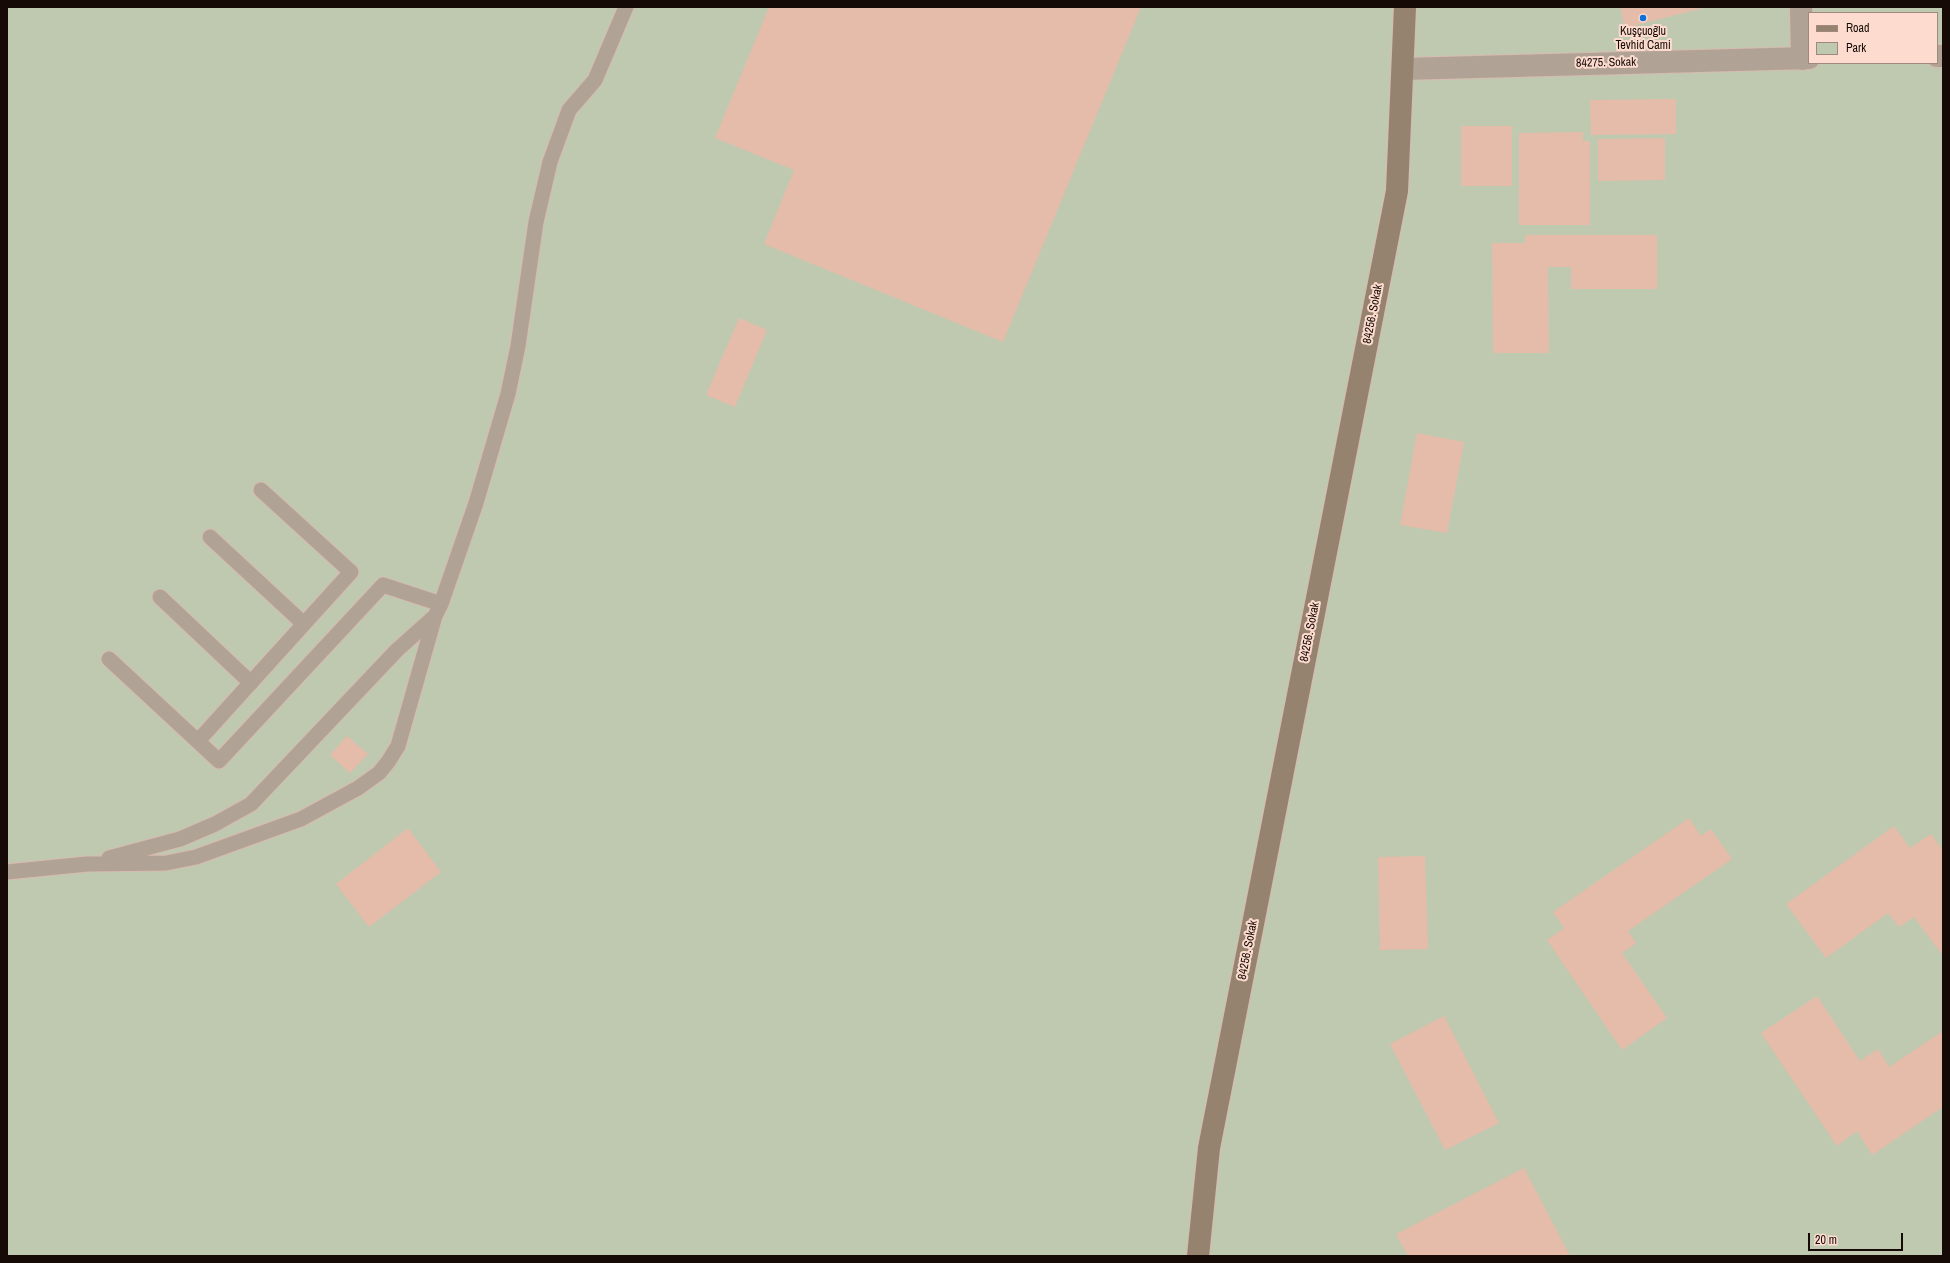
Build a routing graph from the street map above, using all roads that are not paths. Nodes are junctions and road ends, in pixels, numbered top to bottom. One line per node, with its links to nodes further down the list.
1 (626, 7): 9 (lane)
2 (1405, 7): 5 (street, 84256. Sokak)
3 (1801, 7): 4 (street)
4 (1805, 59): 5 (street, 84275. Sokak)
5 (1404, 69): 16 (street, 84256. Sokak)
6 (260, 490): 10 (lane)
7 (210, 537): 10 (lane)
8 (160, 597): 12 (lane)
9 (438, 610): 13 (lane); 14 (lane); 14 (lane)
10 (304, 624): 12 (lane)
11 (109, 659): 13 (lane)
12 (251, 683): 13 (lane)
13 (198, 741)
14 (87, 864): 15 (lane)
15 (7, 872)
16 (1198, 1256)

